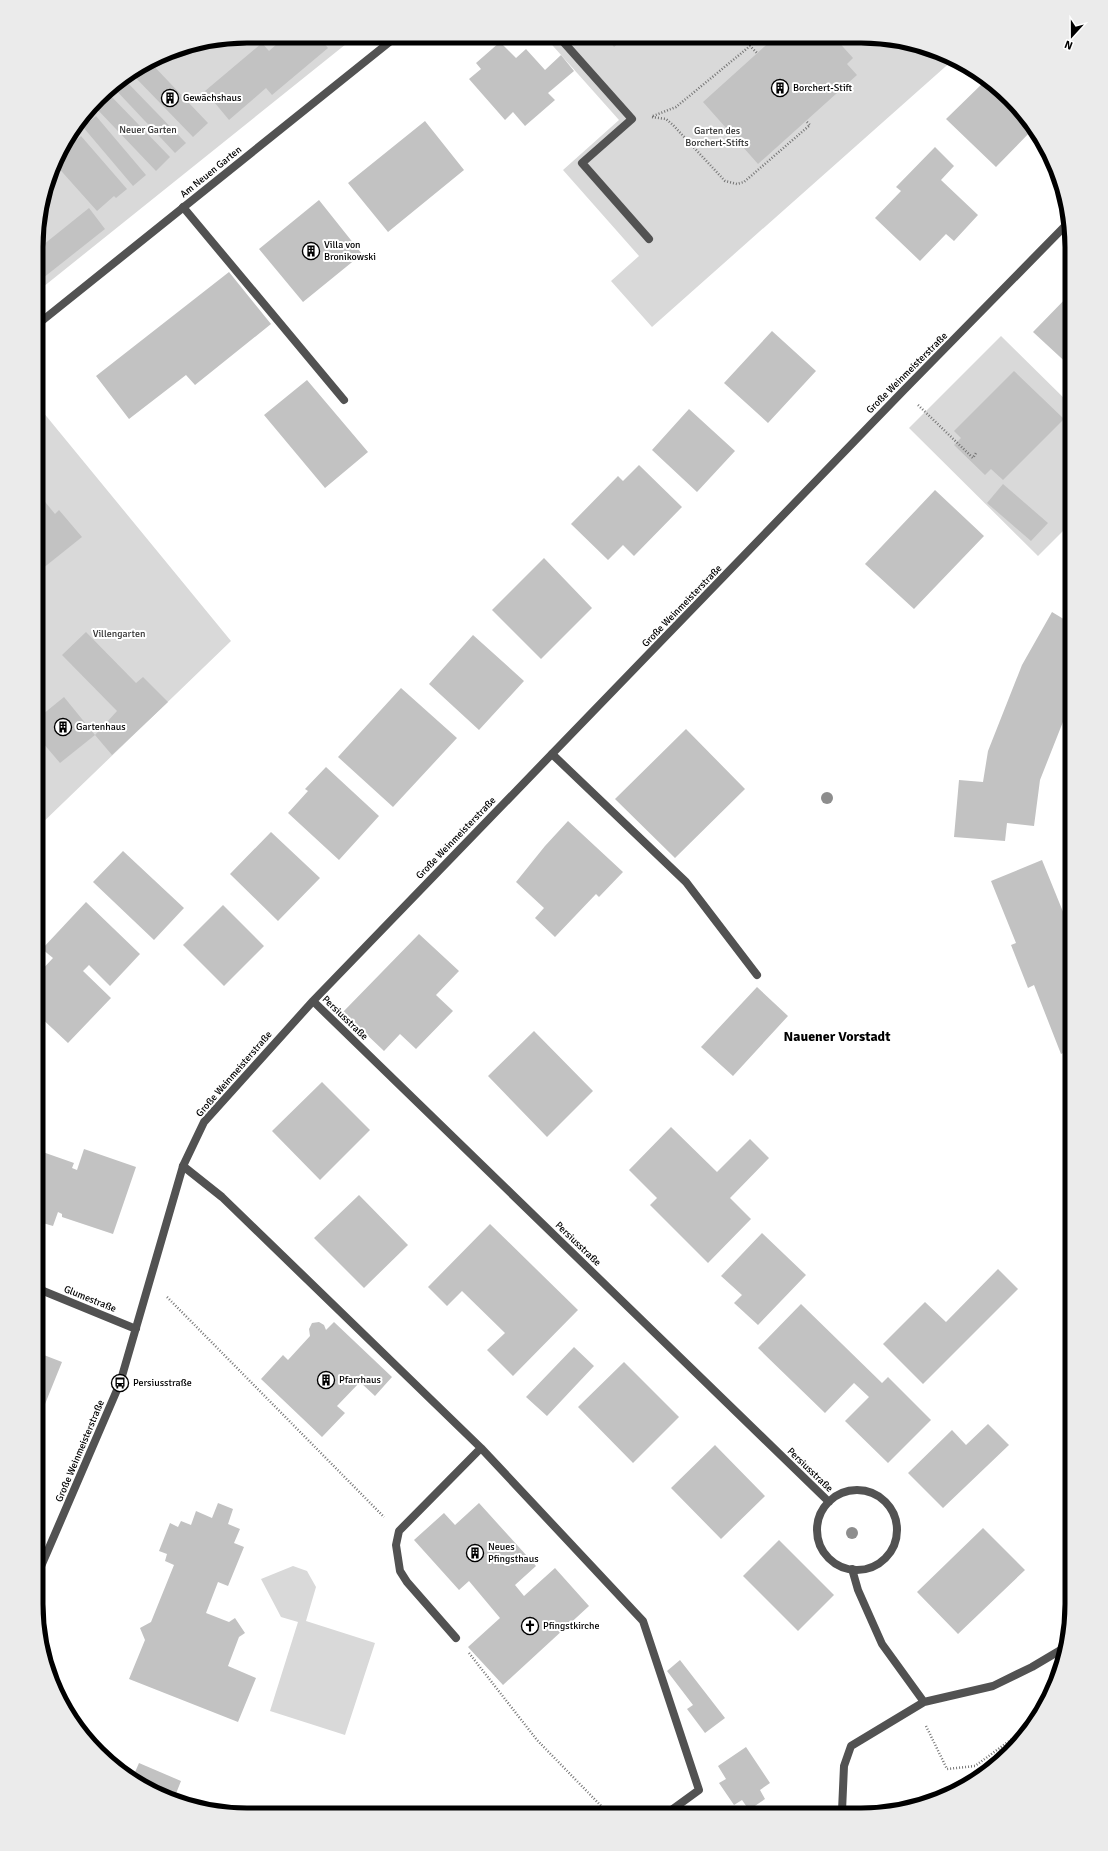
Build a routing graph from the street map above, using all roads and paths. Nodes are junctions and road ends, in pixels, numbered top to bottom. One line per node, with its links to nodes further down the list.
1 (388, 43): 7 (street, Am Neuen Garten)
2 (565, 43): 5 (street)
3 (757, 53): 4 (path)
4 (651, 117): 5 (path); 6 (path)
5 (632, 119): 9 (street)
6 (806, 121)
7 (183, 207): 10 (street, Am Neuen Garten); 11 (street)
8 (1064, 227): 14 (street, Große Weinmeisterstraße)
9 (649, 239)
10 (43, 320)
11 (344, 400)
12 (926, 412): 13 (path)
13 (976, 453)
14 (552, 754): 15 (street); 16 (street, Große Weinmeisterstraße)
15 (757, 975)
16 (313, 1001): 17 (street, Große Weinmeisterstraße); 22 (street, Persiusstraße)
17 (183, 1166): 18 (street, Große Weinmeisterstraße); 21 (street)
18 (150, 1280): 20 (street, Große Weinmeisterstraße); 23 (path)
19 (43, 1291): 20 (street, Glumestraße)
20 (136, 1329): 24 (street, Große Weinmeisterstraße)
21 (481, 1448): 23 (street); 31 (street)
22 (829, 1502): 25 (street, Persiusstraße); 25 (street, Persiusstraße)
23 (398, 1531): 26 (street)
24 (43, 1562)
25 (852, 1569): 28 (street)
26 (456, 1638): 30 (path)
27 (1059, 1651): 28 (street)
28 (924, 1702): 29 (path); 32 (street)
29 (1015, 1737)
30 (603, 1808)
31 (674, 1808)
32 (842, 1808)

